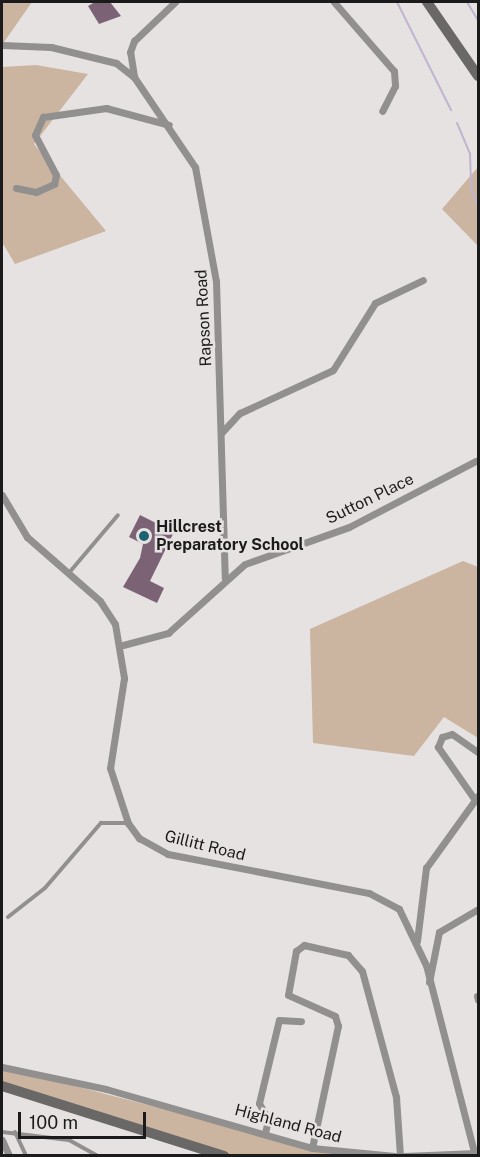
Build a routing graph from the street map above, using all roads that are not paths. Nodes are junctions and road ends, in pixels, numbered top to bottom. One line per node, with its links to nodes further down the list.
1 (175, 2): 6 (street)
2 (334, 2): 7 (street)
3 (427, 2): 5 (main road)
4 (2, 45): 6 (street, Rapson Road)
5 (478, 76)
6 (134, 77): 8 (street, Rapson Road)
7 (382, 111)
8 (169, 125): 9 (street); 11 (street, Rapson Road)
9 (16, 188)
10 (423, 280): 11 (street)
11 (222, 432): 16 (street, Rapson Road)
12 (476, 460): 16 (street, Sutton Place)
13 (2, 495): 15 (street, Gillitt Road)
14 (118, 515): 15 (lane)
15 (68, 574): 17 (street, Gillitt Road)
16 (225, 578): 17 (street, Sutton Place)
17 (123, 645): 20 (street, Gillitt Road)
18 (478, 752): 19 (street)
19 (477, 798): 23 (street)
20 (128, 823): 22 (lane); 23 (street, Gillitt Road)
21 (478, 909): 24 (street)
22 (8, 918)
23 (417, 942): 24 (street, Gillitt Road)
24 (429, 982): 33 (street, Gillitt Road)
25 (301, 1021): 30 (street)
26 (2, 1067): 30 (street, Highland Road)
27 (2, 1086): 37 (main road)
28 (2, 1132): 29 (lane)
29 (15, 1132): 35 (lane); 36 (lane)
30 (265, 1133): 32 (street, Highland Road)
31 (2, 1140): 34 (street)
32 (312, 1148): 38 (street, Highland Road); 39 (street)
33 (476, 1154): 39 (street)
34 (9, 1155)
35 (26, 1155)
36 (98, 1155)
37 (224, 1155)
38 (395, 1155)
39 (402, 1155)

